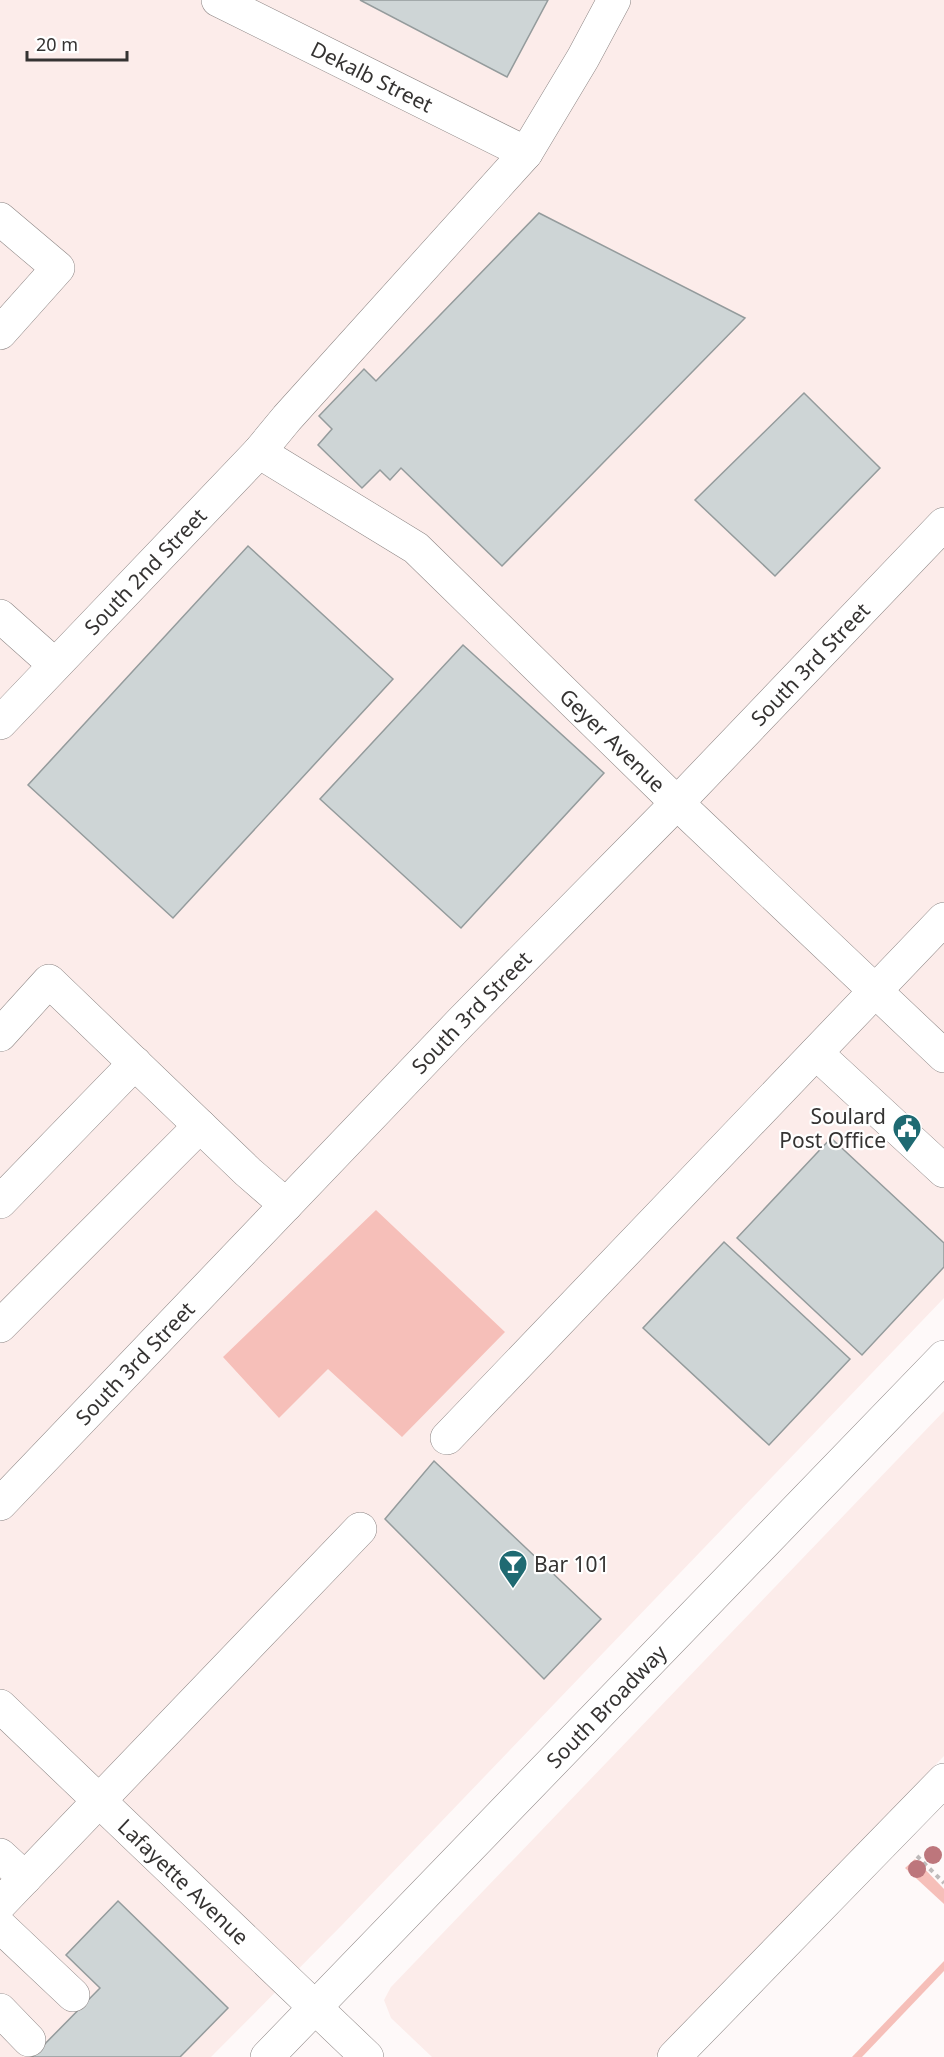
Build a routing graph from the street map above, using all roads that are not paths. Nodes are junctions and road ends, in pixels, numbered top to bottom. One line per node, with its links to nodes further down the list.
1 (218, 0): 3 (street, Dekalb Street)
2 (614, 0): 3 (street, South 2nd Street)
3 (526, 153): 6 (street, South 2nd Street)
4 (0, 219): 5 (street)
5 (0, 333)
6 (259, 452): 9 (street, South 2nd Street); 11 (street, Geyer Avenue)
7 (944, 524): 11 (street, South 3rd Street)
8 (0, 616): 9 (street)
9 (55, 665): 10 (street, South 2nd Street)
10 (0, 723)
11 (677, 803): 13 (street, Geyer Avenue); 21 (street, South 3rd Street)
12 (944, 919): 13 (street)
13 (875, 991): 15 (street); 16 (street, Geyer Avenue)
14 (0, 1035): 17 (street)
15 (816, 1053): 19 (street); 24 (street)
16 (944, 1056)
17 (135, 1063): 18 (street); 20 (street)
18 (200, 1126): 21 (street); 22 (street)
19 (944, 1171)
20 (0, 1202)
21 (286, 1205): 25 (street, South 3rd Street)
22 (0, 1326)
23 (944, 1358): 35 (street, South Broadway)
24 (447, 1438)
25 (0, 1504)
26 (360, 1529): 29 (street)
27 (0, 1706): 29 (street, Lafayette Avenue)
28 (944, 1780): 40 (street)
29 (99, 1800): 31 (street); 35 (street, Lafayette Avenue)
30 (0, 1854): 31 (street)
31 (25, 1878): 32 (street)
32 (0, 1904)
33 (0, 1926): 34 (street)
34 (73, 1995)
35 (315, 2007): 38 (street, South Broadway); 39 (street, Lafayette Avenue)
36 (0, 2010): 37 (street)
37 (29, 2040)
38 (267, 2057)
39 (367, 2057)
40 (674, 2057)

